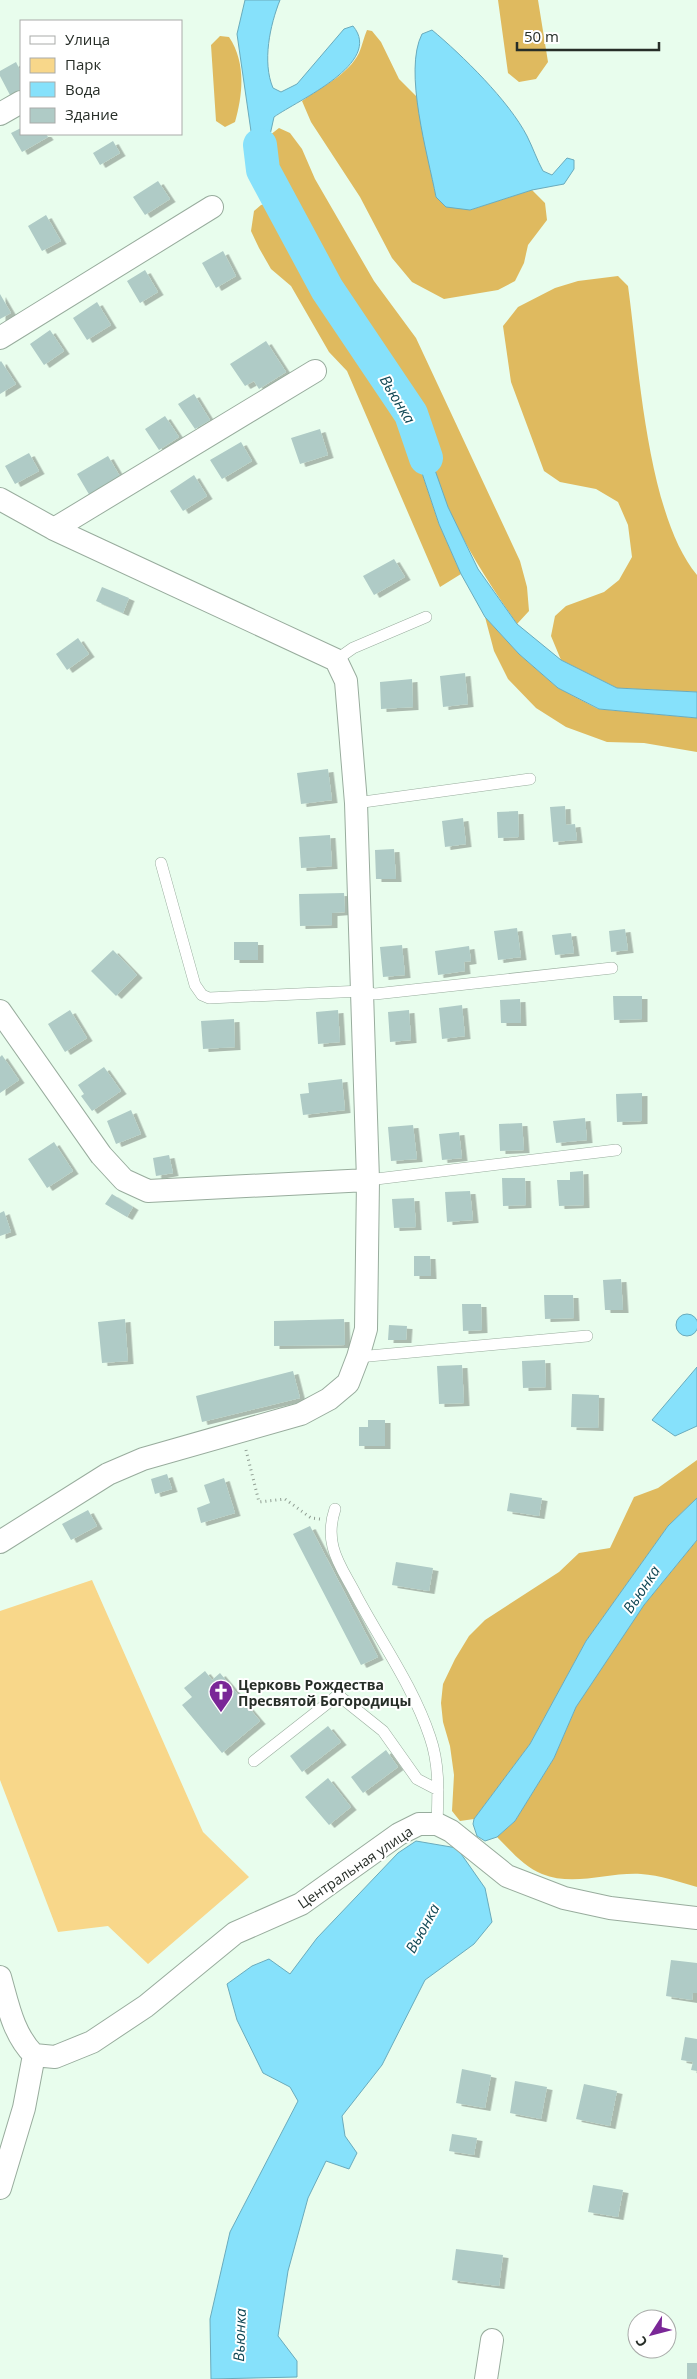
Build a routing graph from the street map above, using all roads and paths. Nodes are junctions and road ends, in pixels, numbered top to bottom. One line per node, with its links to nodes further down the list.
1 (20, 103): 2 (street)
2 (0, 114)
3 (212, 207): 4 (street)
4 (0, 338)
5 (316, 371): 7 (street)
6 (0, 499): 7 (street)
7 (54, 529): 9 (street)
8 (426, 618): 9 (lane)
9 (336, 660): 11 (street)
10 (530, 779): 11 (lane)
11 (356, 803): 14 (street)
12 (161, 863): 14 (lane)
13 (612, 968): 14 (lane)
14 (362, 991): 17 (street)
15 (0, 1011): 17 (street)
16 (616, 1150): 17 (lane)
17 (368, 1180): 19 (street)
18 (587, 1336): 19 (lane)
19 (358, 1358): 20 (street)
20 (242, 1432): 21 (path); 22 (street)
21 (333, 1515): 24 (lane)
22 (1, 1536)
23 (254, 1762): 24 (lane)
24 (438, 1790): 25 (lane)
25 (444, 1827): 26 (street); 28 (street, Центральная улица)
26 (697, 1918)
27 (0, 1977): 28 (street)
28 (34, 2055): 29 (street)
29 (0, 2188)
30 (492, 2340): 31 (street)
31 (486, 2379)

